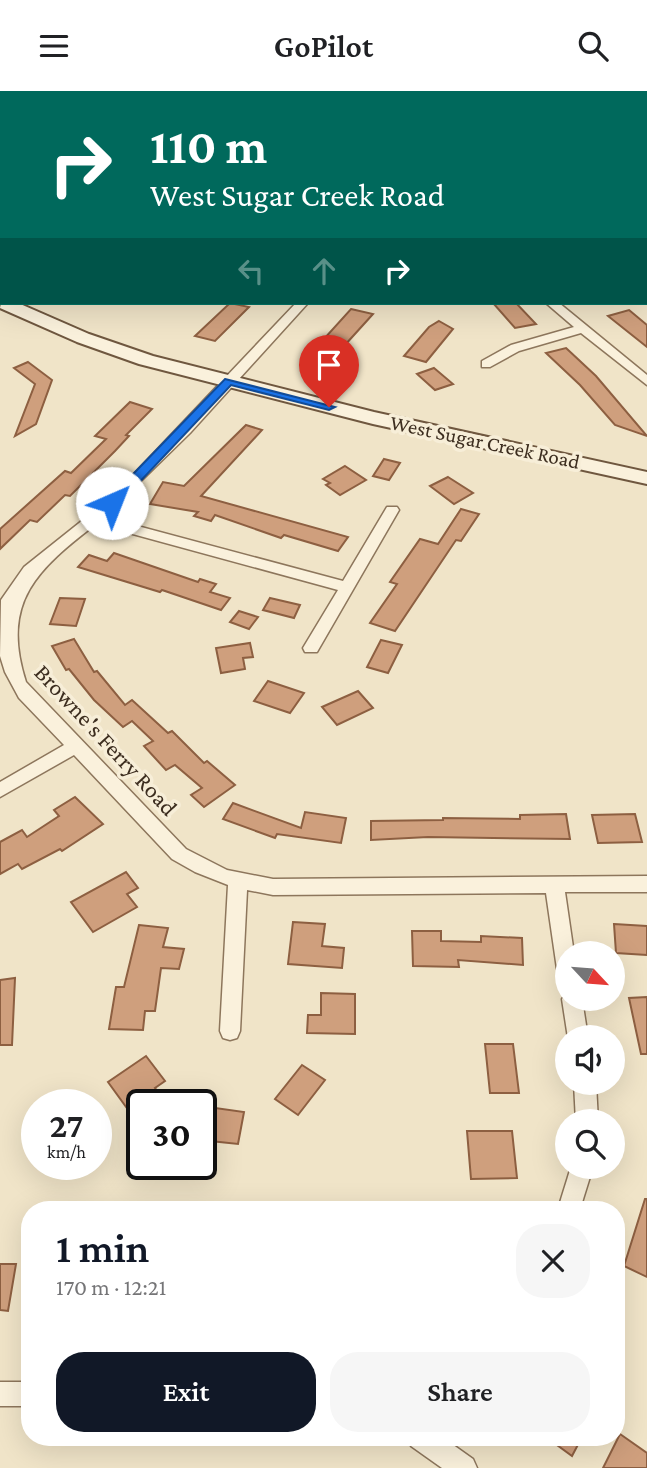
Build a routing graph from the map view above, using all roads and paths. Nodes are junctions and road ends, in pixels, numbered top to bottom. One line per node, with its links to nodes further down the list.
1 (9, 305): 6 (main road, West Sugar Creek Road)
2 (300, 305): 6 (street, Browne's Ferry Road)
3 (554, 305): 4 (street)
4 (583, 328): 5 (street); 7 (street)
5 (486, 364)
6 (229, 381): 8 (main road, West Sugar Creek Road); 10 (street, Browne's Ferry Road)
7 (647, 381)
8 (647, 478)
9 (392, 510): 11 (street)
10 (93, 519): 11 (street); 12 (street, Browne's Ferry Road)
11 (347, 587): 13 (street)
12 (1, 625): 14 (street, Browne's Ferry Road)
13 (311, 649)
14 (76, 746): 15 (street); 16 (street, Browne's Ferry Road)
15 (0, 790)
16 (238, 882): 18 (street, Browne's Ferry Road); 20 (street)
17 (647, 884): 18 (street, Browne's Ferry Road)
18 (554, 885): 19 (street)
19 (563, 941)
20 (230, 1031)
21 (578, 1179): 22 (street)
22 (571, 1201)
23 (0, 1394): 24 (street)
24 (21, 1394)
25 (436, 1446): 26 (street)
26 (464, 1468)

